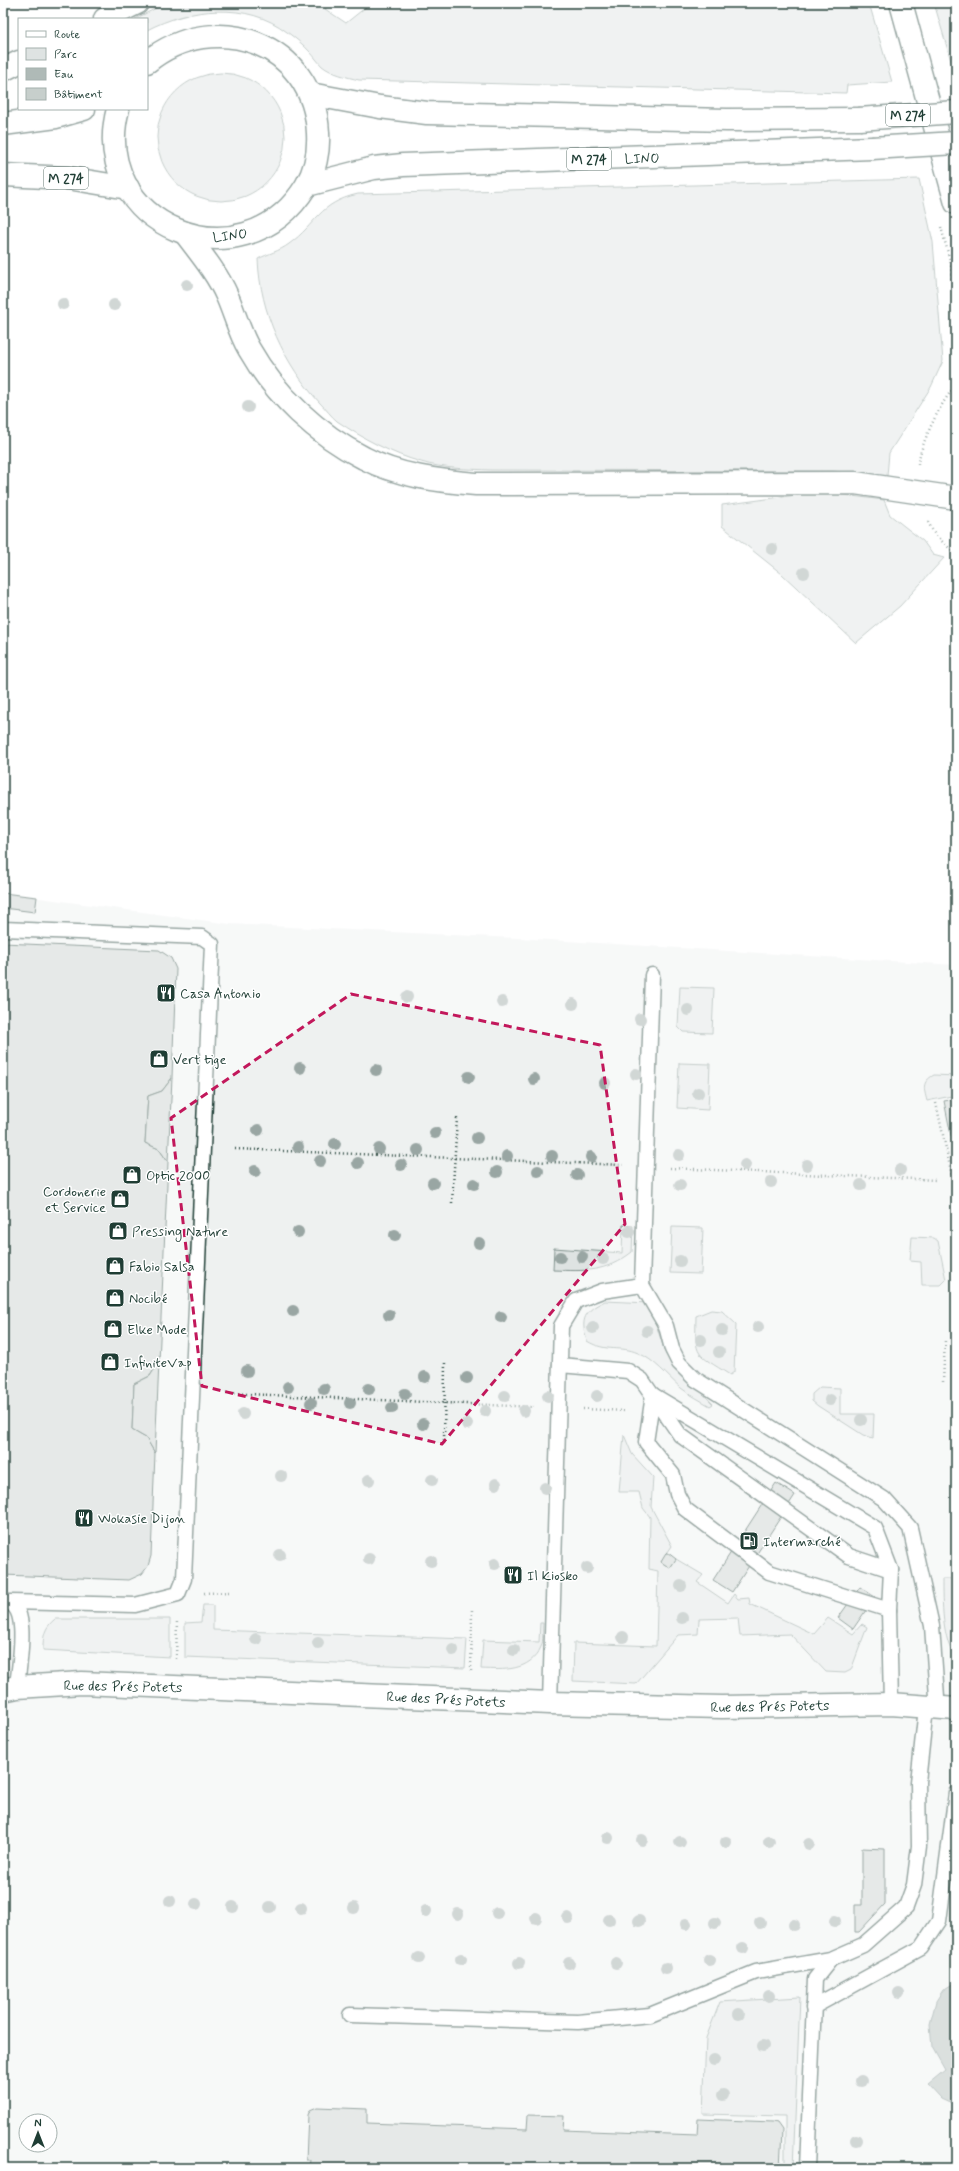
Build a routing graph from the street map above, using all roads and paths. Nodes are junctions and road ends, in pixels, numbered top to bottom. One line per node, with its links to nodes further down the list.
1 (136, 3): 3 (main road)
2 (901, 3): 16 (main road)
3 (107, 18)
4 (148, 61): 7 (main road, LINO)
5 (18, 62): 6 (main road)
6 (3, 70)
7 (310, 94): 10 (main road, M 274, bridge); 14 (main road, LINO)
8 (80, 110): 11 (main road)
9 (118, 110): 15 (main road, LINO)
10 (956, 112)
11 (3, 124)
12 (956, 143): 14 (main road, LINO / M 274, bridge)
13 (3, 175): 15 (main road, M 274)
14 (307, 185): 17 (main road, LINO)
15 (128, 188): 17 (main road, LINO)
16 (956, 203)
17 (184, 233): 18 (main road)
18 (956, 498)
19 (3, 929): 41 (lane)
20 (652, 975): 25 (lane)
21 (936, 1104): 27 (path)
22 (457, 1118): 24 (path)
23 (235, 1149): 24 (path)
24 (455, 1158): 25 (path); 28 (path)
25 (646, 1166): 26 (path); 29 (lane)
26 (937, 1180)
27 (956, 1194)
28 (452, 1203)
29 (642, 1286): 32 (lane); 46 (lane)
30 (945, 1340): 33 (path)
31 (445, 1361): 36 (path)
32 (560, 1365): 35 (lane); 37 (lane)
33 (943, 1382)
34 (226, 1393): 36 (path)
35 (653, 1395): 38 (lane); 40 (lane); 40 (lane)
36 (444, 1402): 37 (path); 39 (path)
37 (558, 1408): 38 (path); 47 (lane)
38 (650, 1412): 43 (lane)
39 (444, 1444)
40 (891, 1570): 43 (lane)
41 (7, 1602): 45 (lane)
42 (472, 1609): 44 (path)
43 (889, 1610): 48 (lane)
44 (471, 1678)
45 (10, 1688): 47 (main road, Rue des Prés Potets)
46 (940, 1700): 48 (main road, Rue des Prés Potets); 49 (main road, Rue des Prés Potets); 51 (lane)
47 (550, 1703): 48 (main road, Rue des Prés Potets)
48 (891, 1704)
49 (956, 1709)
50 (956, 1793): 52 (lane)
51 (832, 1959): 52 (lane); 53 (lane)
52 (813, 2006): 54 (lane)
53 (350, 2015)
54 (807, 2168)

